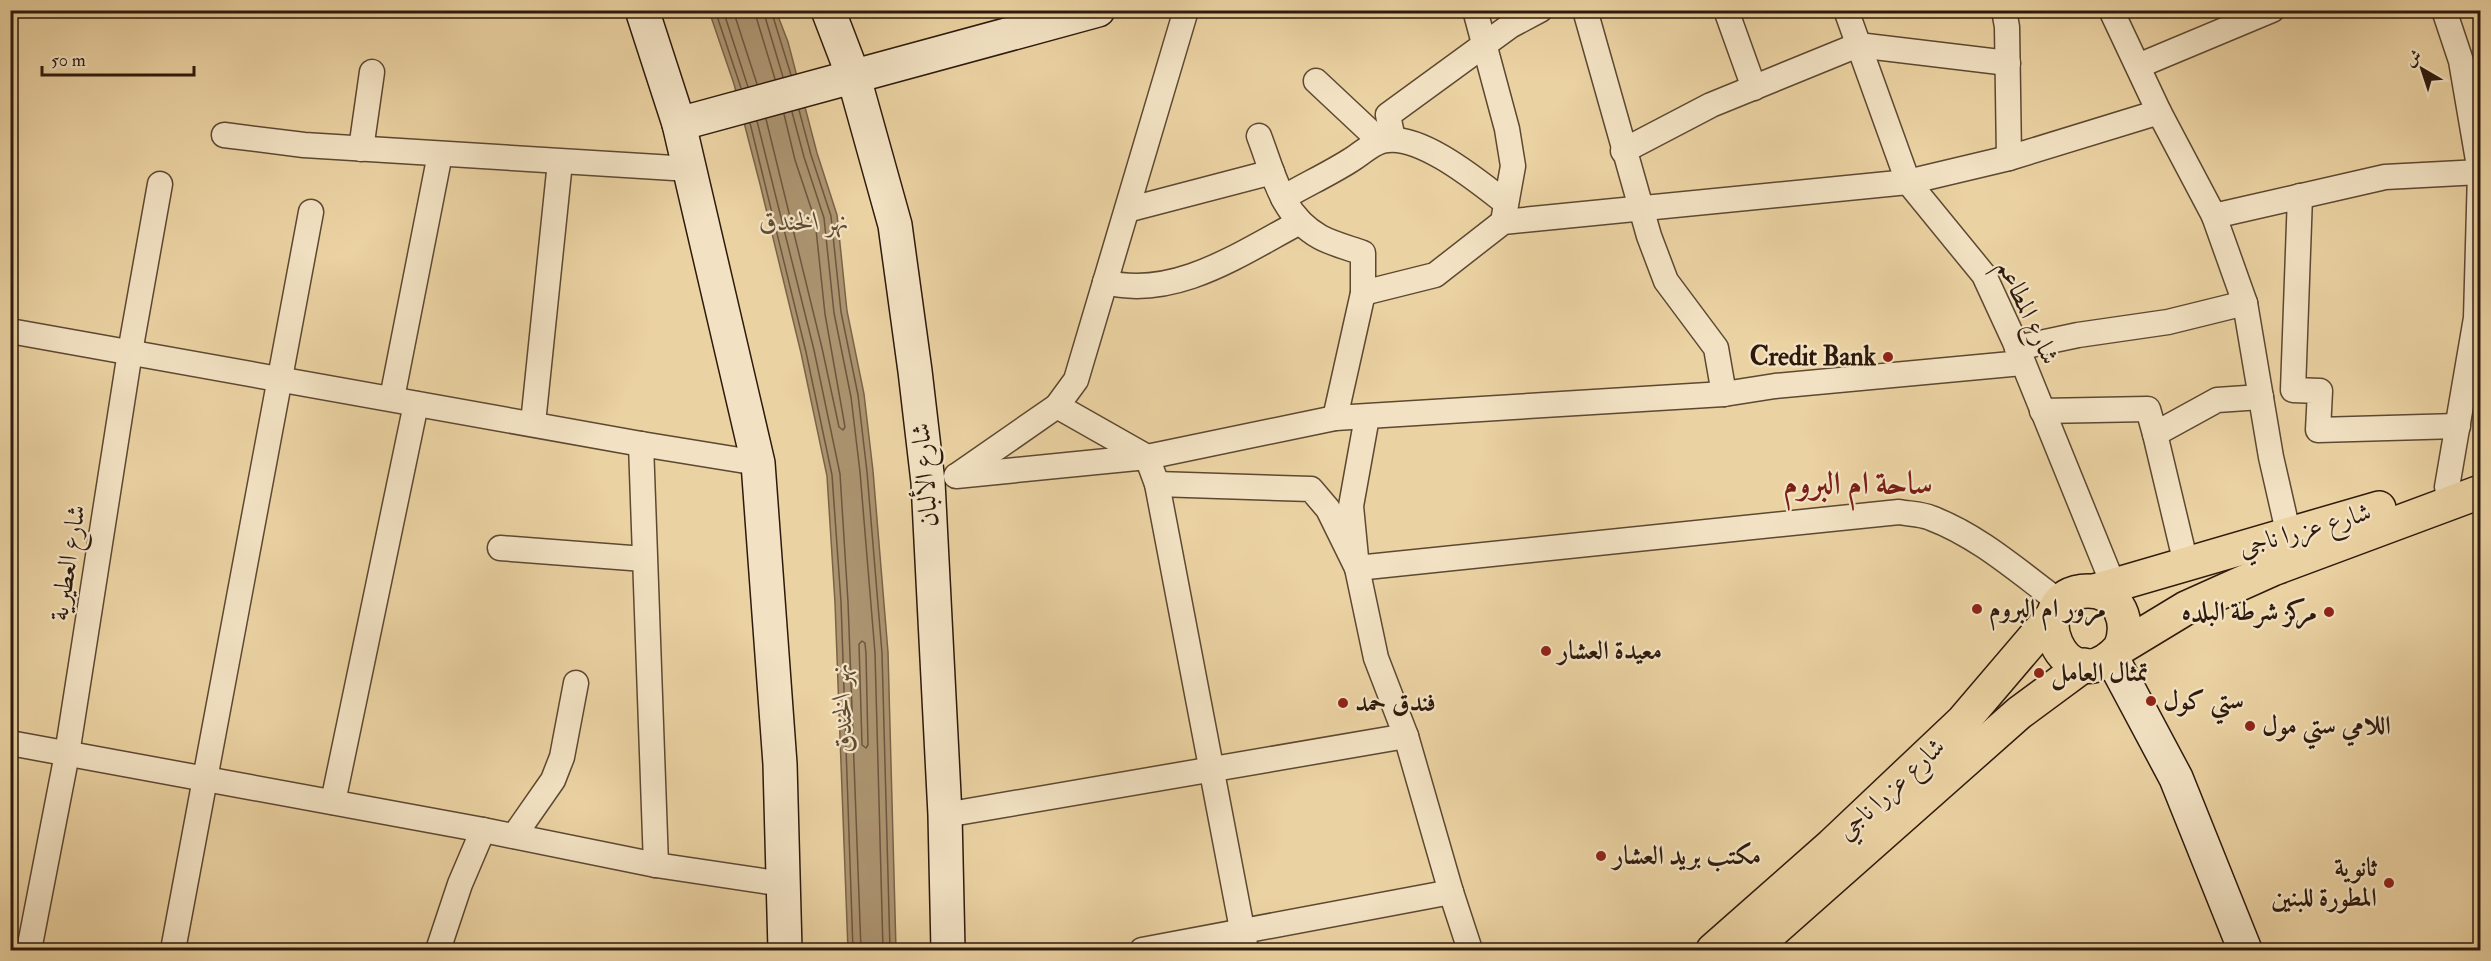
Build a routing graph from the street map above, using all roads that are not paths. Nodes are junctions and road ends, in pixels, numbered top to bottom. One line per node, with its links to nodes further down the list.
1 (642, 10): 25 (main road)
2 (828, 10): 21 (main road, شارع الألبان)
3 (1098, 10): 14 (main road)
4 (1186, 10): 42 (street)
5 (1475, 10): 16 (street)
6 (1540, 10): 16 (street)
7 (1585, 10): 30 (street)
8 (1726, 10): 23 (street)
9 (1846, 10): 15 (street, شارع المطاعم)
10 (2004, 10): 18 (street)
11 (2110, 10): 19 (street)
12 (2272, 10): 19 (street)
13 (2444, 10): 17 (street)
14 (1035, 19): 21 (main road)
15 (1858, 45): 18 (street); 23 (street); 37 (street, شارع المطاعم)
16 (1484, 46): 28 (street); 44 (street)
17 (2471, 59): 33 (street)
18 (2007, 63): 32 (street)
19 (2138, 66): 24 (street)
20 (372, 72): 29 (street)
21 (845, 80): 25 (main road); 70 (main road, شارع الألبان)
22 (1316, 81): 28 (street)
23 (1754, 88): 30 (street)
24 (2159, 112): 32 (street); 45 (street)
25 (690, 122): 35 (main road)
26 (224, 135): 29 (street)
27 (1259, 136): 36 (street)
28 (1380, 137): 40 (street); 44 (street)
29 (361, 149): 31 (street)
30 (1623, 151): 41 (street)
31 (440, 154): 34 (street); 57 (street)
32 (2009, 158): 37 (street)
33 (2479, 160): 39 (street); 48 (street)
34 (560, 162): 35 (street); 63 (street)
35 (690, 170): 68 (main road)
36 (1272, 172): 40 (street); 42 (street)
37 (1908, 182): 41 (street); 53 (street, شارع المطاعم)
38 (160, 184): 52 (street, شارع العطيرية)
39 (2300, 196): 45 (street); 64 (street)
40 (1282, 198): 46 (street)
41 (1640, 208): 44 (street); 55 (street)
42 (1127, 210): 47 (street)
43 (311, 212): 54 (street)
44 (1505, 212): 49 (street)
45 (2214, 216): 50 (street)
46 (1300, 222): 47 (street); 49 (street)
47 (1105, 282): 59 (street)
48 (2479, 287): 64 (street)
49 (1363, 293): 62 (street)
50 (2245, 303): 53 (street); 56 (street)
51 (10, 331): 52 (street)
52 (130, 352): 54 (street); 85 (street, شارع العطيرية)
53 (2020, 356): 55 (street); 60 (street, شارع المطاعم)
54 (280, 378): 57 (street); 87 (street)
55 (1724, 394): 61 (street)
56 (2261, 397): 65 (street); 74 (street)
57 (392, 398): 58 (street)
58 (416, 404): 63 (street); 88 (street)
59 (1057, 406): 67 (street); 70 (street)
60 (2042, 411): 65 (street); 79 (street, شارع المطاعم)
61 (1367, 417): 62 (street); 78 (street)
62 (1335, 418): 67 (street)
63 (533, 423): 66 (street)
64 (2458, 426): 72 (street)
65 (2155, 434): 77 (street)
66 (640, 444): 68 (street); 76 (street)
67 (1147, 457): 70 (street); 71 (street)
68 (758, 463): 93 (main road)
69 (2481, 475): 72 (main road, شارع عزرا ناجي)
70 (942, 479): 89 (main road, شارع الألبان)
71 (1157, 484): 78 (street); 86 (street)
72 (2448, 487): 74 (main road, شارع عزرا ناجي)
73 (2481, 492): 81 (main road, شارع عزرا ناجي)
74 (2289, 536): 77 (main road, شارع عزرا ناجي)
75 (500, 548): 76 (street)
76 (644, 559): 92 (street)
77 (2186, 564): 79 (main road, شارع عزرا ناجي)
78 (1357, 568): 80 (street); 83 (street)
79 (2104, 588): 80 (main road); 81 (main road)
80 (2058, 608): 81 (main road); 103 (main road, شارع عزرا ناجي)
81 (2105, 657): 104 (main road, شارع عزرا ناجي); 105 (main road)
82 (576, 682): 91 (street)
83 (1406, 736): 86 (street); 94 (street)
84 (10, 743): 85 (street)
85 (67, 754): 87 (street); 96 (street, شارع العطيرية)
86 (1210, 769): 89 (street); 95 (street)
87 (205, 779): 88 (street); 97 (street)
88 (333, 802): 90 (street)
89 (945, 814): 100 (main road, شارع الألبان)
90 (483, 830): 91 (street); 98 (street)
91 (514, 836): 92 (street)
92 (656, 865): 93 (street)
93 (783, 884): 99 (main road)
94 (1450, 892): 95 (street); 102 (street)
95 (1244, 941): 101 (street)
96 (29, 951)
97 (173, 951)
98 (438, 951)
99 (785, 951)
100 (948, 951)
101 (1142, 951)
102 (1470, 951)
103 (1713, 951)
104 (1751, 951)
105 (2245, 951)

